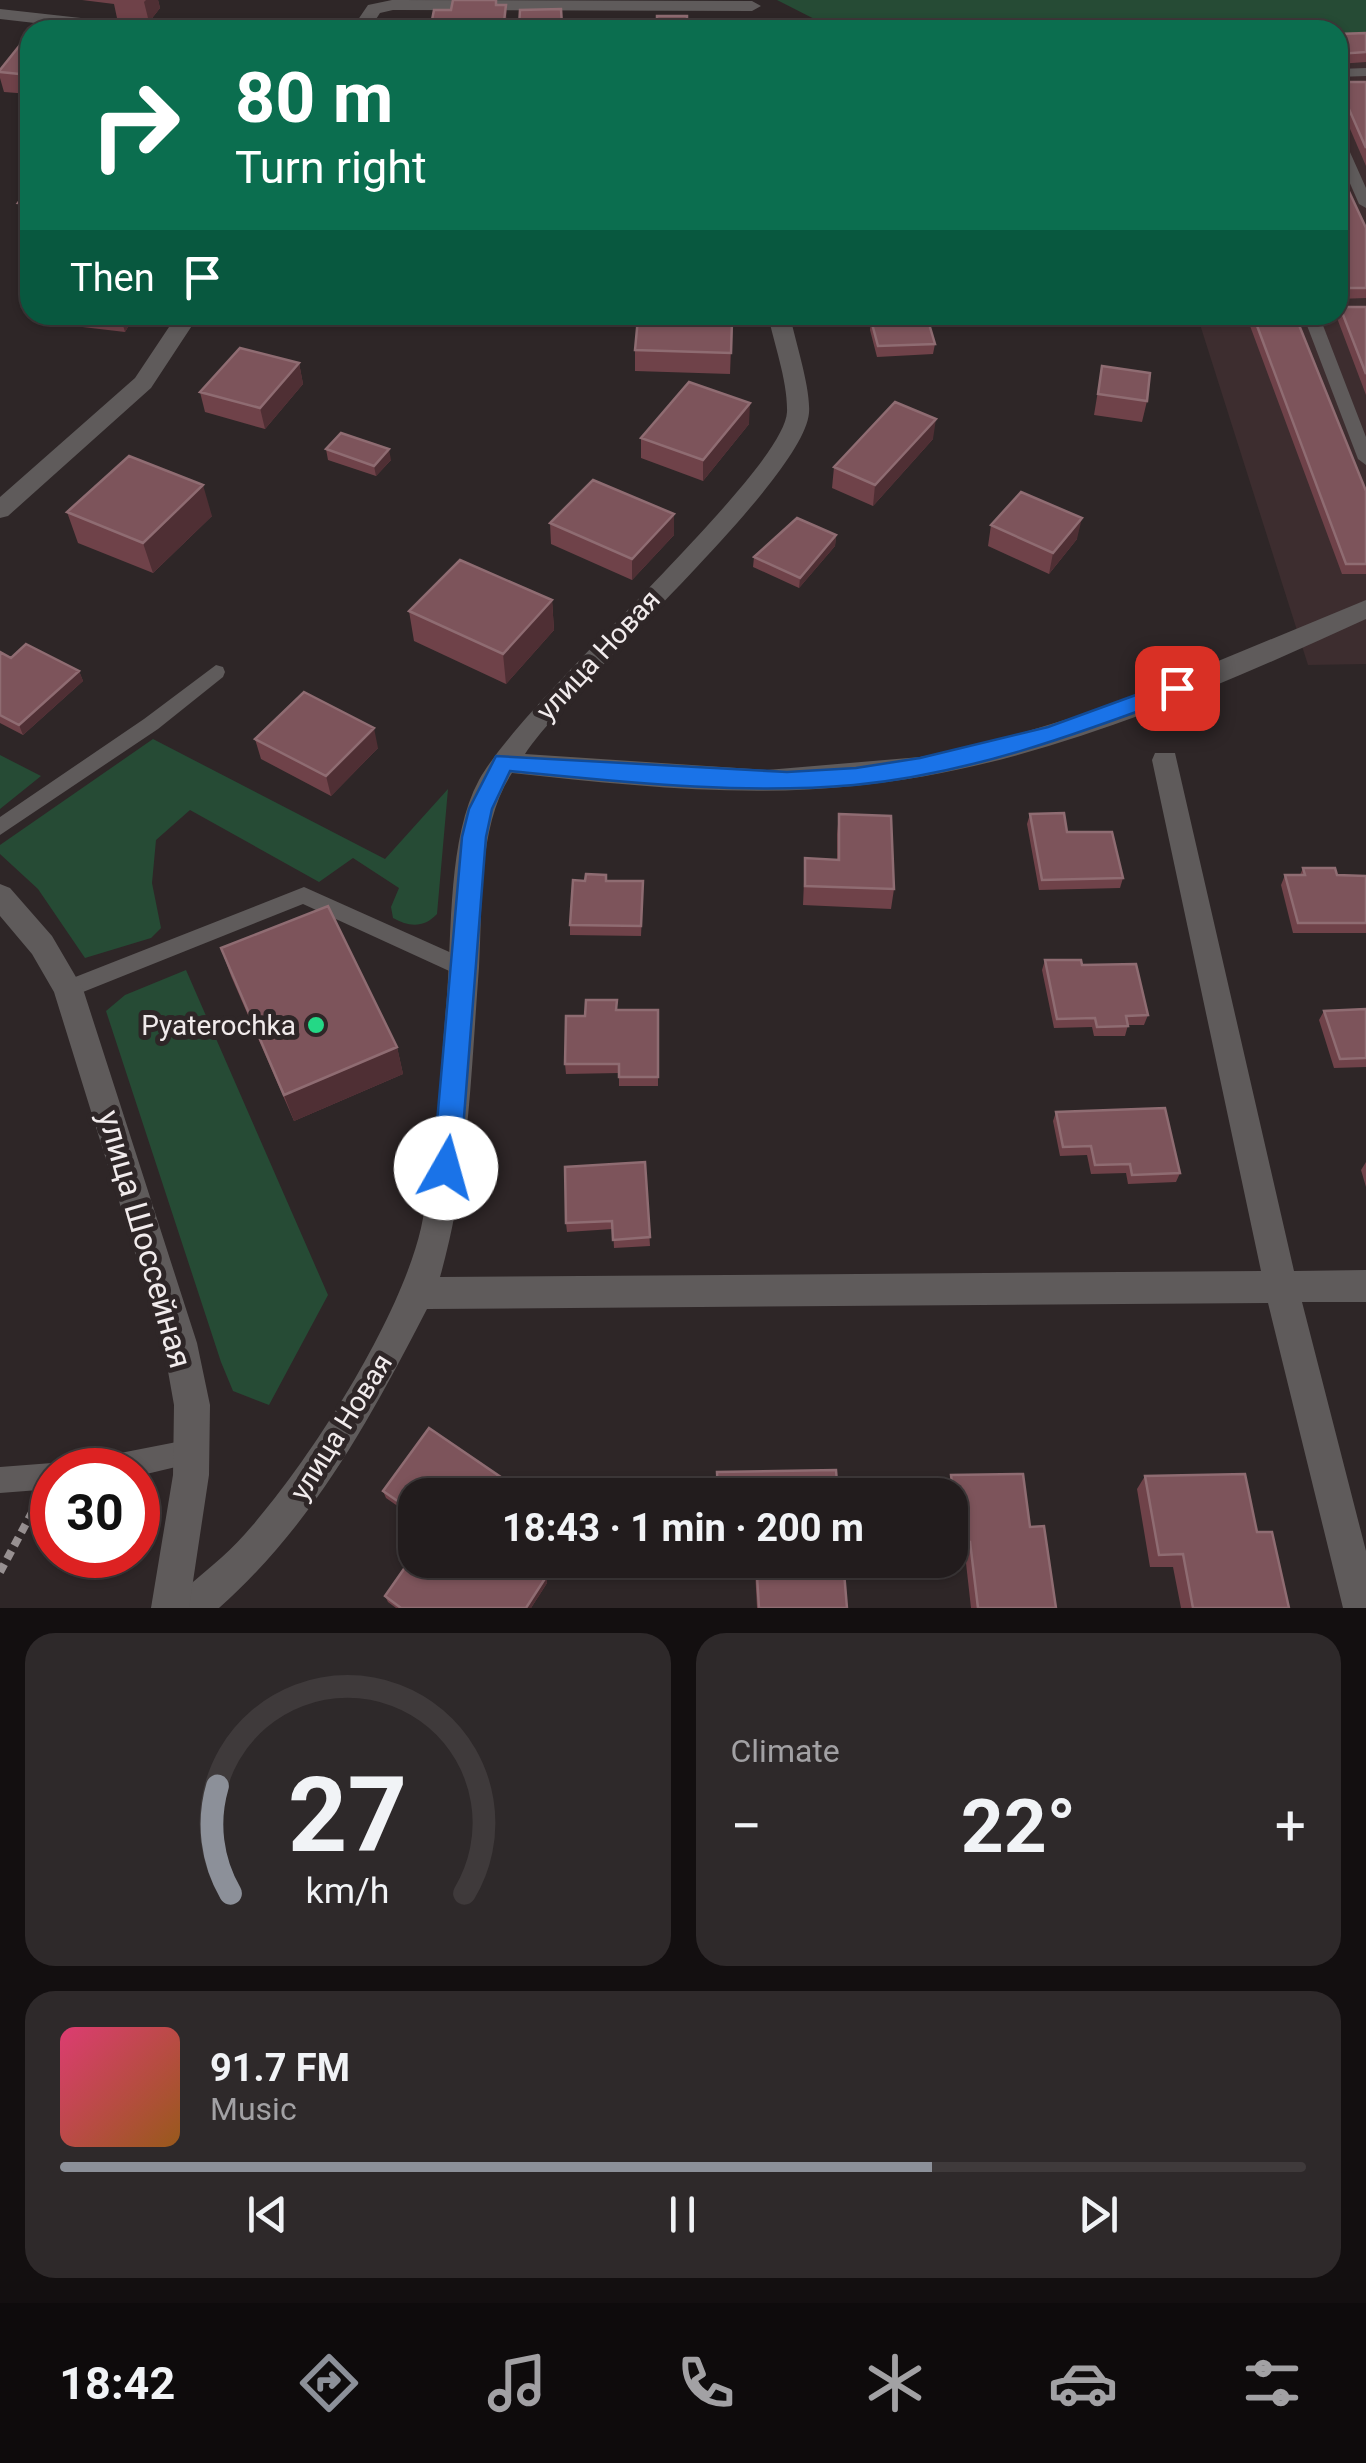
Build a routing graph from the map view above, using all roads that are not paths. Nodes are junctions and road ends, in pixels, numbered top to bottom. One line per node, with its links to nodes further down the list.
1 (377, 4): 2 (street)
2 (752, 6)
3 (0, 14): 4 (street)
4 (51, 20)
5 (1348, 164): 6 (lane)
6 (1366, 204)
7 (181, 325): 11 (street)
8 (781, 325): 15 (street, улица Новая)
9 (1315, 325): 10 (lane)
10 (1366, 459)
11 (0, 510)
12 (1366, 609): 15 (street)
13 (216, 672): 16 (lane)
14 (1165, 760): 20 (street)
15 (504, 762): 18 (street, улица Новая)
16 (0, 826)
17 (0, 896): 19 (street, улица Шоссейная)
18 (466, 969): 19 (lane); 22 (street, улица Новая)
19 (68, 990): 23 (street, улица Шоссейная)
20 (1281, 1286): 21 (street); 22 (street); 29 (street)
21 (1366, 1286)
22 (418, 1293): 28 (street, улица Новая)
23 (192, 1452): 24 (lane); 27 (street, улица Шоссейная)
24 (160, 1458)
25 (30, 1478): 26 (lane)
26 (0, 1480)
27 (170, 1608)
28 (191, 1608)
29 (1362, 1608)

